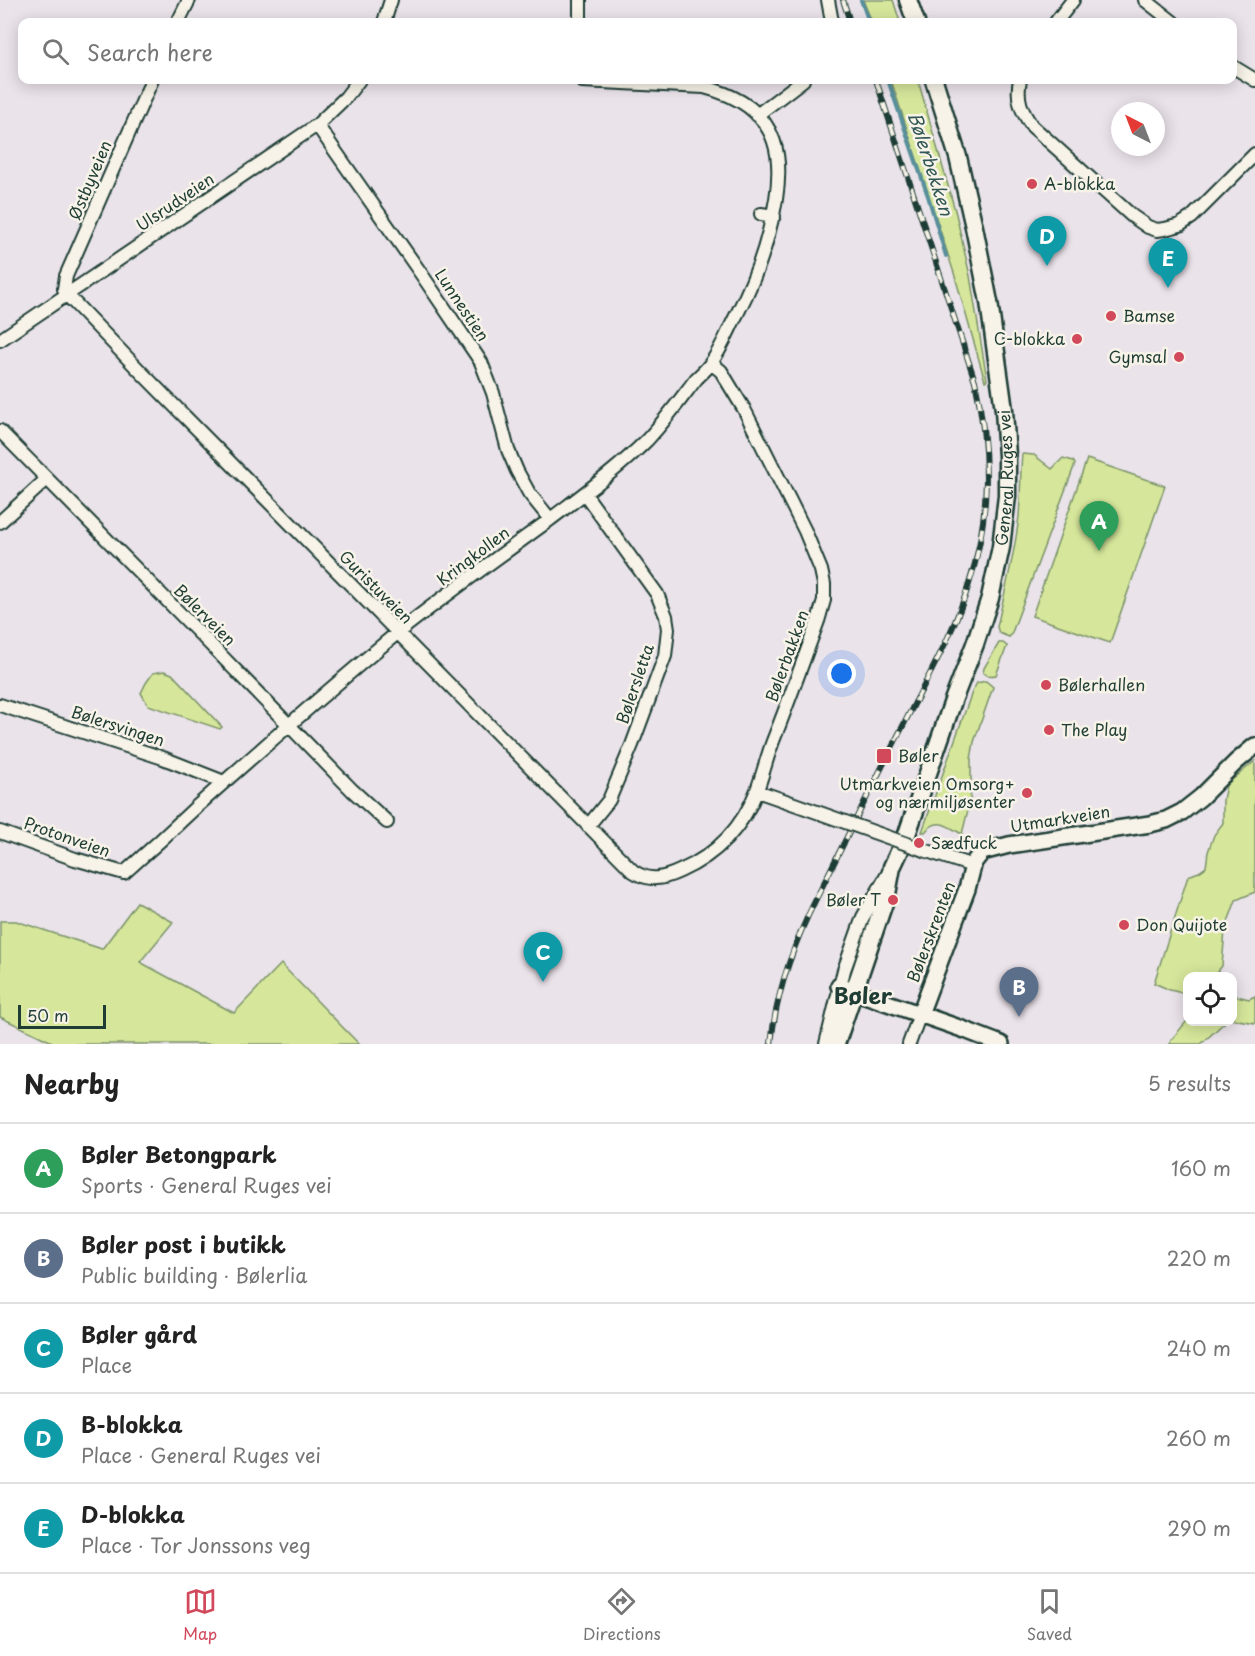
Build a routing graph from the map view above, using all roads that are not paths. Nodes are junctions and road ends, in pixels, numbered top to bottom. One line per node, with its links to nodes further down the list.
1 (189, 0): 8 (street)
2 (391, 0): 9 (street)
3 (580, 0): 10 (street)
4 (828, 0): 11 (street)
5 (909, 0): 12 (main road)
6 (1073, 0): 13 (street)
7 (1145, 0): 14 (street)
8 (180, 18)
9 (385, 18)
10 (580, 18)
11 (832, 18)
12 (915, 18)
13 (1059, 18)
14 (1168, 18)
15 (1237, 69): 16 (street)
16 (1255, 80)
17 (150, 84): 26 (street, Østbyveien)
18 (356, 84): 24 (street, Ulsrudveien)
19 (652, 84): 23 (street, Kringkollen)
20 (798, 84): 23 (street)
21 (935, 84): 46 (main road, General Ruges vei)
22 (1019, 84): 25 (street)
23 (757, 115): 28 (street, Kringkollen)
24 (317, 125): 26 (street, Ulsrudveien); 32 (street, Lunnestien)
25 (1255, 154)
26 (67, 295): 27 (street, Ulsrudveien); 34 (street, Guristuveien)
27 (0, 340)
28 (711, 363): 31 (street, Kringkollen); 39 (street, Bølerbakken)
29 (0, 431): 30 (street, Bølerveien)
30 (47, 479): 33 (street); 36 (street, Bølerveien)
31 (585, 494): 32 (street, Kringkollen); 41 (street, Bølersletta)
32 (550, 519): 34 (street, Kringkollen)
33 (0, 522)
34 (398, 633): 36 (street, Kringkollen); 41 (street, Guristuveien)
35 (0, 705): 38 (street, Bølersvingen)
36 (289, 724): 38 (street, Kringkollen); 40 (street, Bølerveien)
37 (1255, 747): 43 (street, Utmarkveien)
38 (224, 782): 44 (street, Kringkollen)
39 (757, 791): 43 (street, bridge); 45 (street, Bølerbakken)
40 (387, 822)
41 (588, 825): 45 (street, Guristuveien)
42 (0, 832): 44 (street, Protonveien)
43 (973, 866): 47 (street, Bølerskrenten)
44 (124, 873)
45 (673, 874)
46 (847, 988): 47 (street); 48 (street, General Ruges vei); 49 (main road, General Ruges vei)
47 (920, 1014): 50 (street, Bølerskrenten); 51 (street)
48 (825, 1044)
49 (836, 1044)
50 (909, 1044)
51 (1000, 1044)

